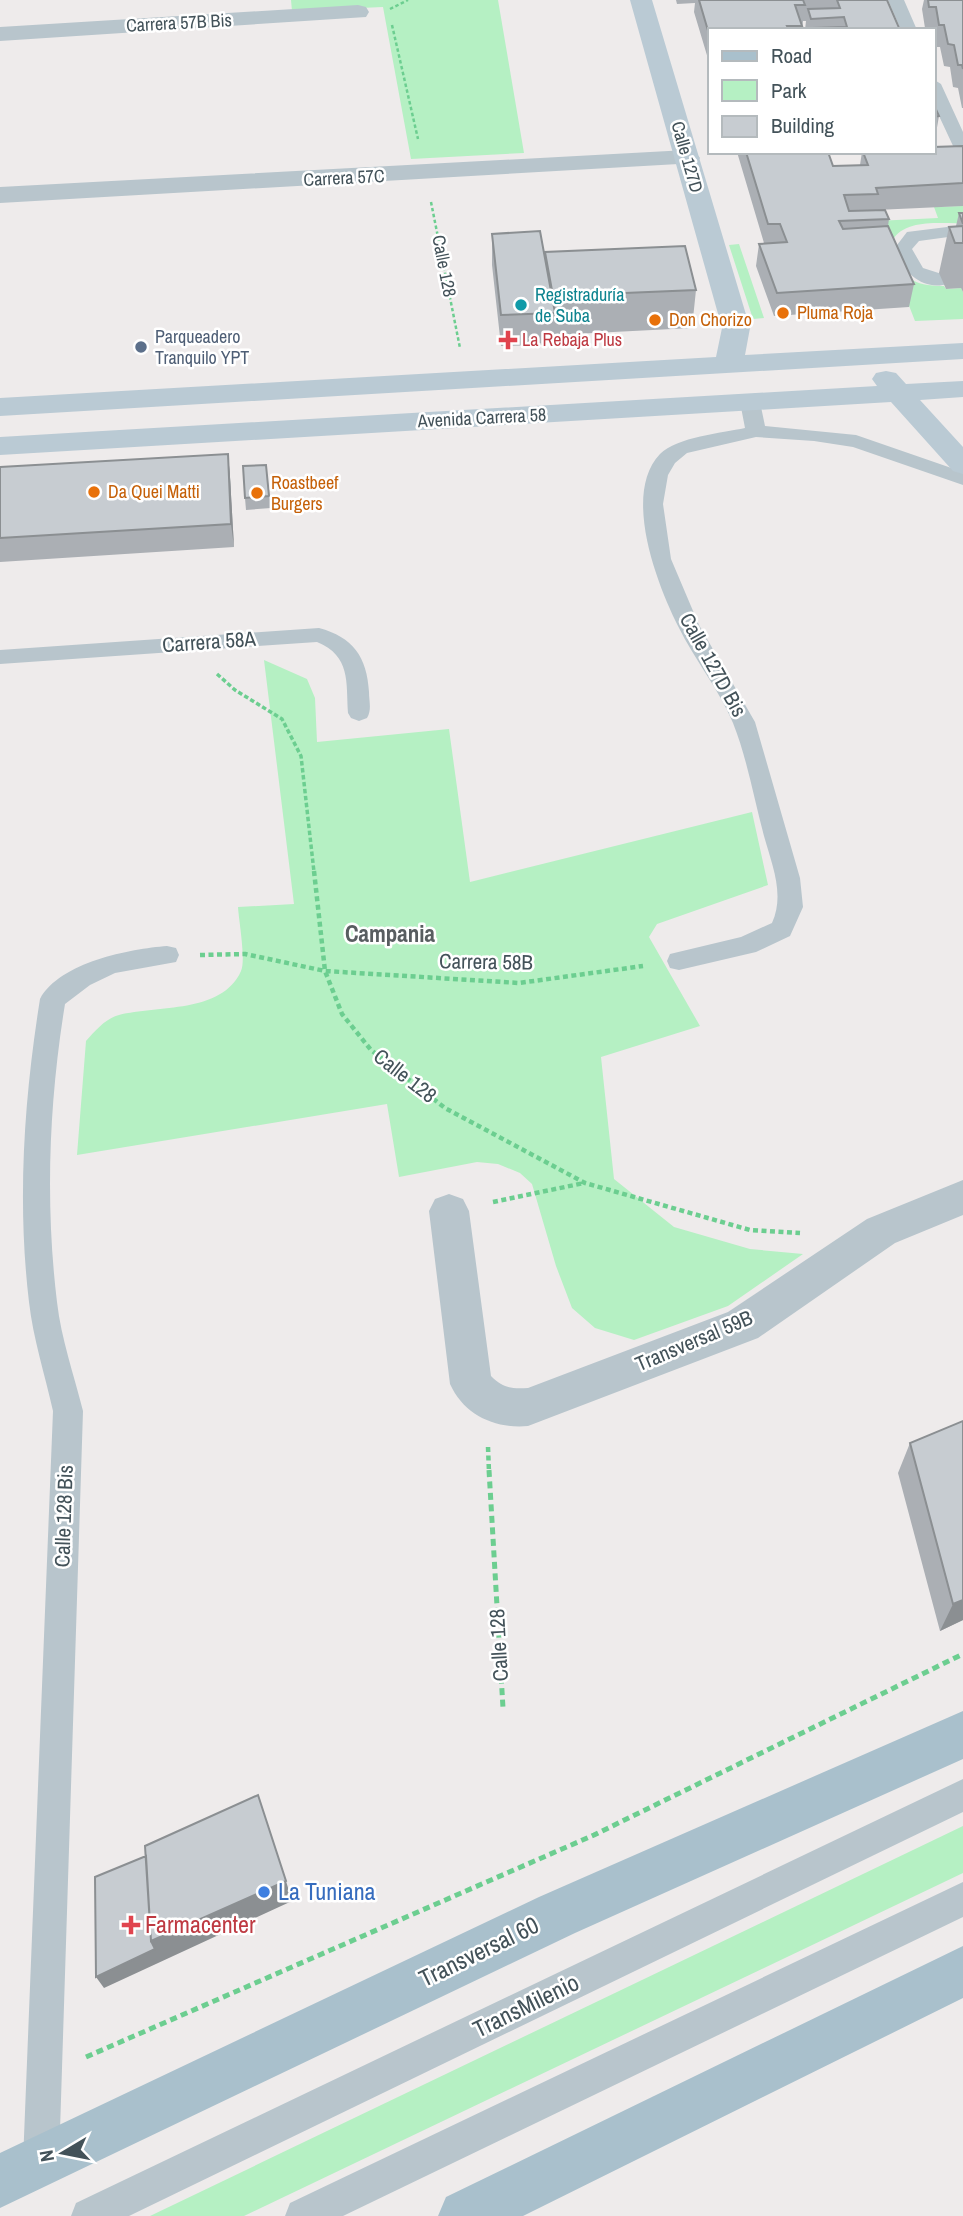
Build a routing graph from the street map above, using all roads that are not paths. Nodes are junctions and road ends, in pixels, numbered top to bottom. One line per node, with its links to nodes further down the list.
1 (641, 0): 10 (main road, Calle 127D)
2 (896, 0): 5 (lane)
3 (282, 8): 4 (street, Carrera 57B Bis); 6 (street, Carrera 57B Bis)
4 (358, 12)
5 (908, 28)
6 (0, 34)
7 (935, 88): 8 (lane)
8 (962, 148): 9 (lane)
9 (943, 149)
10 (687, 158): 11 (street, Carrera 57C); 14 (main road, Calle 127D)
11 (0, 195)
12 (963, 230): 13 (lane)
13 (942, 280)
14 (732, 314): 17 (main road); 18 (main road, Calle 127D)
15 (963, 351): 16 (main road, Avenida Carrera 58)
16 (866, 357): 17 (main road, Avenida Carrera 58); 20 (main road)
17 (800, 361): 18 (main road, Avenida Carrera 58)
18 (726, 365): 22 (main road, Avenida Carrera 58)
19 (963, 389): 20 (main road, Avenida Carrera 58)
20 (899, 393): 21 (main road, Avenida Carrera 58); 25 (main road)
21 (750, 402): 23 (lane); 24 (main road, Avenida Carrera 58)
22 (0, 407)
23 (756, 431): 26 (lane); 30 (lane, Calle 127D Bis)
24 (0, 446)
25 (963, 465)
26 (963, 480)
27 (0, 657): 28 (lane, Carrera 58A)
28 (359, 713)
29 (167, 955): 37 (lane, Calle 128 Bis)
30 (679, 961)
31 (963, 1197): 32 (street, Transversal 59B)
32 (449, 1211)
33 (963, 1735): 37 (main road, Transversal 60)
34 (963, 1795): 38 (lane, TransMilenio)
35 (963, 1899): 39 (lane)
36 (963, 1970): 40 (main road)
37 (21, 2172)
38 (89, 2216)
39 (303, 2216)
40 (465, 2216)

